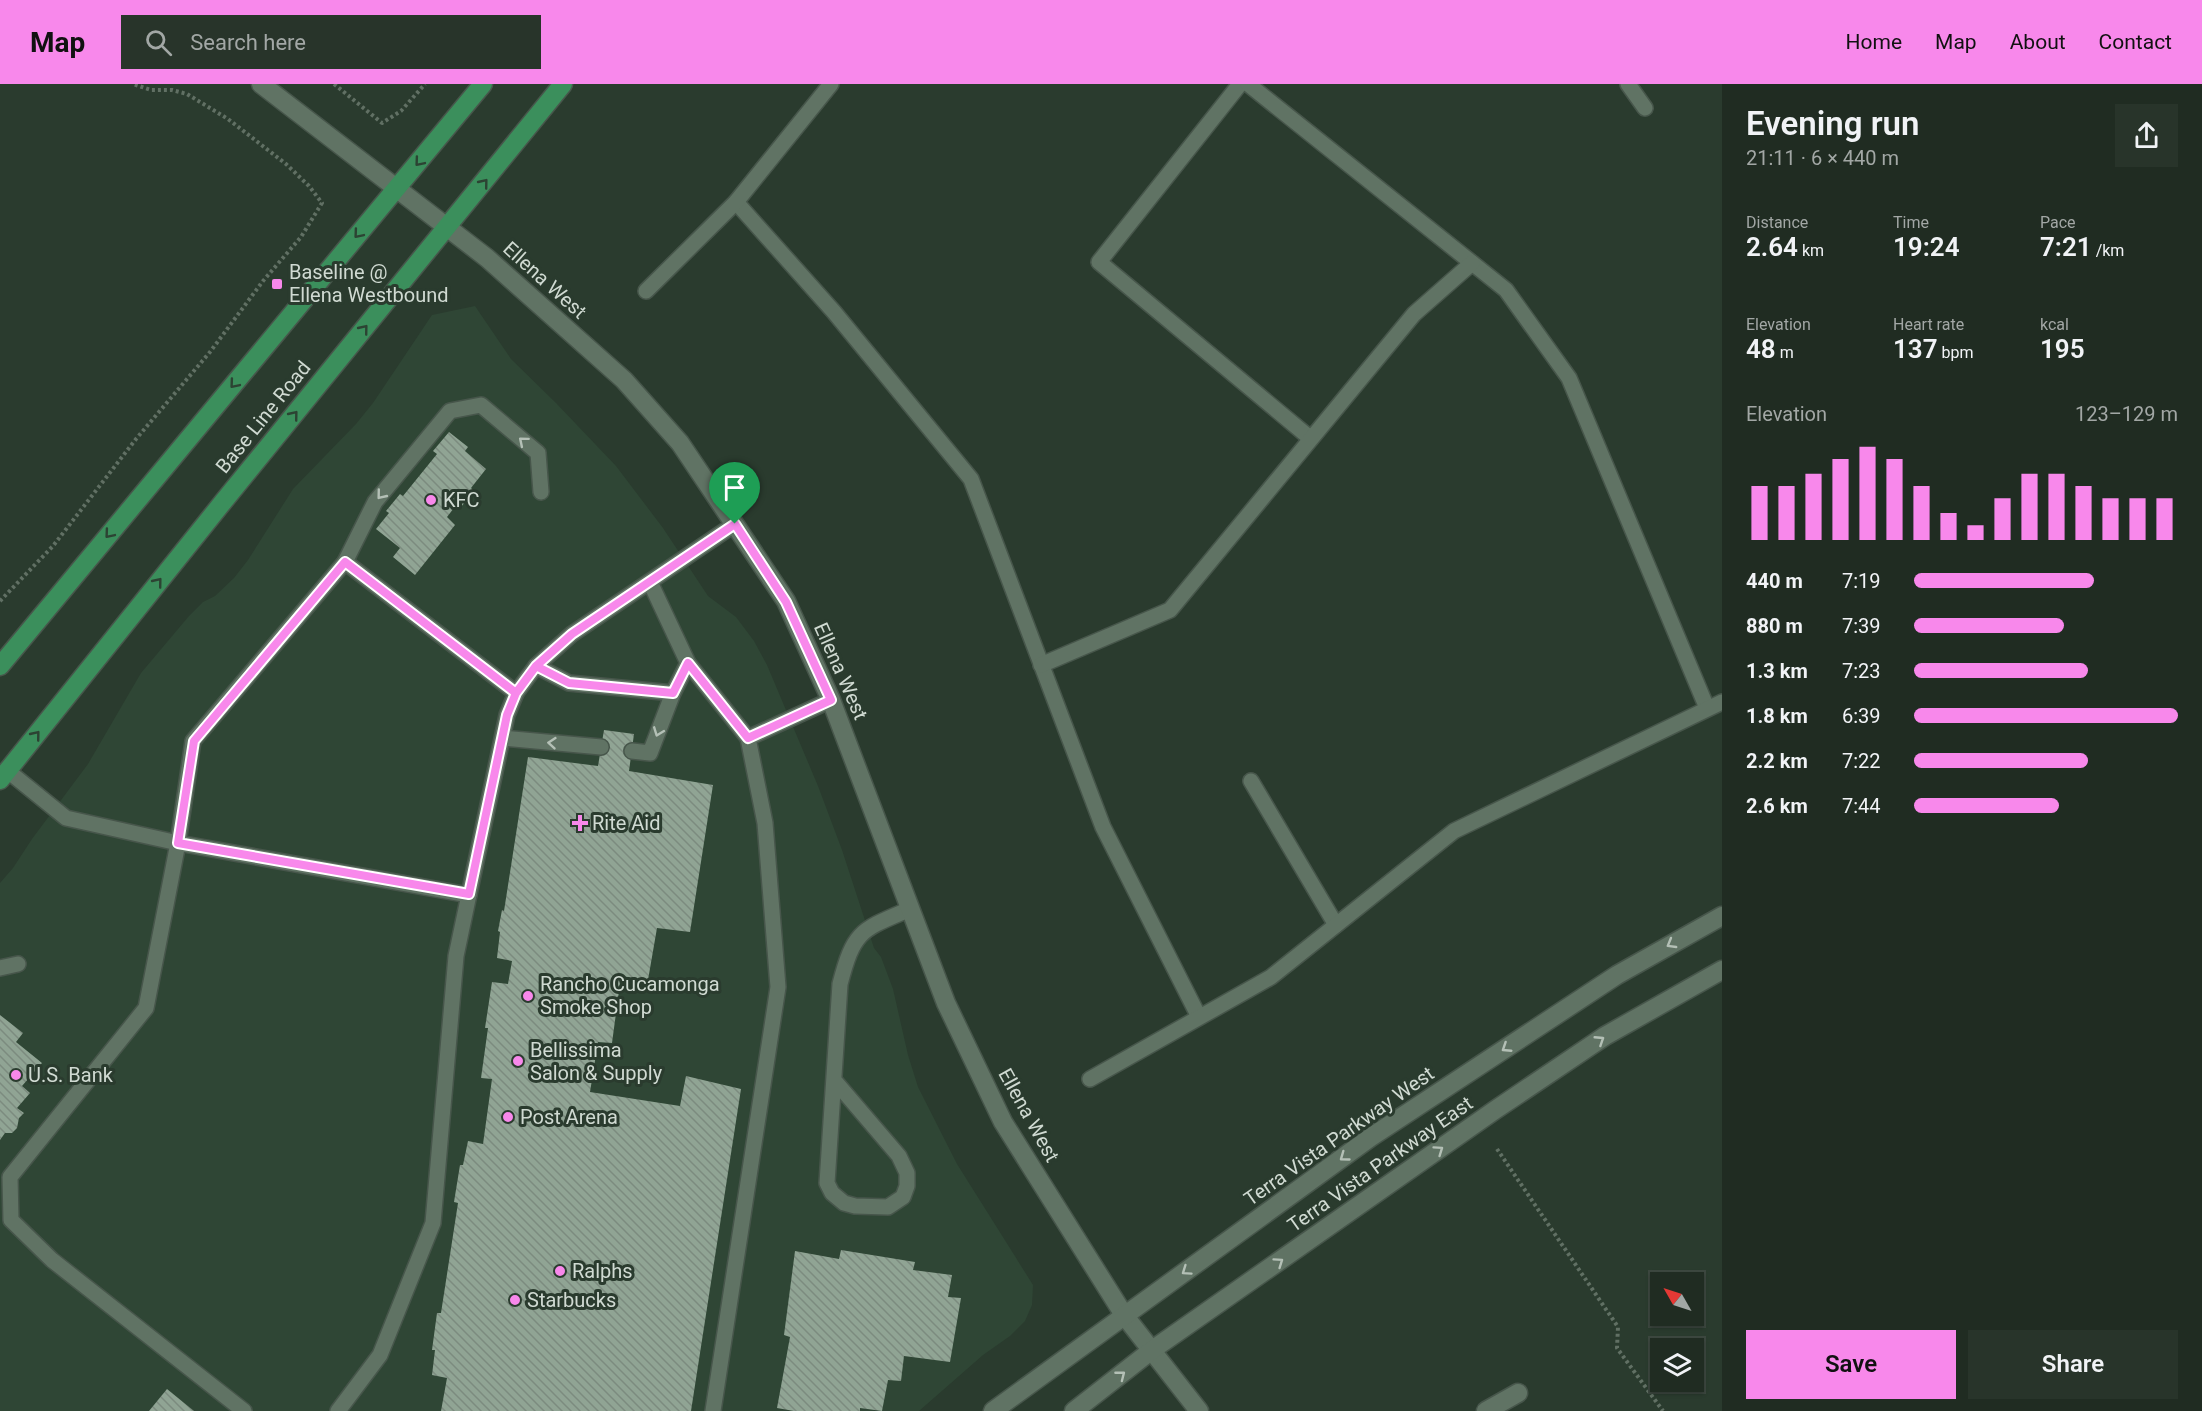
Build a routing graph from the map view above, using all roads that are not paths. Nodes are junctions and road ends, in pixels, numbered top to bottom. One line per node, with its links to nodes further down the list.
1 (261, 84): 9 (street, Ellena West)
2 (483, 84): 9 (main road, one-way to 9)
3 (563, 84): 11 (main road, Base Line Road, one-way to 3)
4 (831, 84): 10 (lane)
5 (1240, 84): 14 (lane)
6 (1248, 84): 12 (lane)
7 (1628, 84): 8 (lane)
8 (1645, 108)
9 (396, 190): 11 (street, Ellena West); 21 (main road, one-way to 21)
10 (736, 202): 13 (lane); 20 (lane)
11 (447, 229): 16 (street, Ellena West); 32 (main road, Base Line Road, one-way to 11)
12 (1472, 263): 14 (lane); 27 (lane)
13 (646, 291)
14 (1310, 438): 20 (lane)
15 (541, 492): 17 (lane, one-way to 17)
16 (735, 524): 18 (lane); 25 (street, Ellena West)
17 (345, 562): 23 (lane); 34 (lane)
18 (650, 582): 19 (lane); 22 (lane)
19 (688, 663): 24 (lane); 29 (lane)
20 (1041, 665): 42 (lane)
21 (0, 666)
22 (536, 666): 23 (lane); 24 (lane)
23 (516, 693): 28 (lane)
24 (673, 693): 31 (lane, one-way to 31)
25 (831, 700): 29 (lane); 36 (street, Ellena West)
26 (1722, 702): 27 (lane)
27 (1707, 708): 38 (lane)
28 (502, 738): 30 (lane, one-way to 28); 35 (lane)
29 (748, 738): 51 (lane)
30 (601, 747)
31 (632, 751)
32 (4, 776): 34 (lane)
33 (1251, 781): 38 (lane)
34 (178, 843): 35 (lane); 45 (lane)
35 (469, 894): 50 (lane)
36 (910, 909): 44 (lane); 46 (street, Ellena West)
37 (1722, 916): 46 (street, Terra Vista Parkway West, one-way to 46)
38 (1336, 925): 42 (lane)
39 (18, 964): 40 (lane)
40 (0, 968)
41 (1722, 970): 47 (street, Terra Vista Parkway East, one-way to 41)
42 (1199, 1017): 43 (lane)
43 (1090, 1079)
44 (834, 1080): 44 (lane)
45 (5, 1177): 49 (lane)
46 (1124, 1315): 47 (street, Ellena West); 52 (street, Terra Vista Parkway West)
47 (1152, 1350): 53 (street, Terra Vista Parkway East, one-way to 47); 54 (street, Ellena West)
48 (1518, 1393): 55 (street)
49 (241, 1410)
50 (338, 1411)
51 (713, 1411)
52 (993, 1411)
53 (1074, 1411)
54 (1199, 1411)
55 (1486, 1411)

